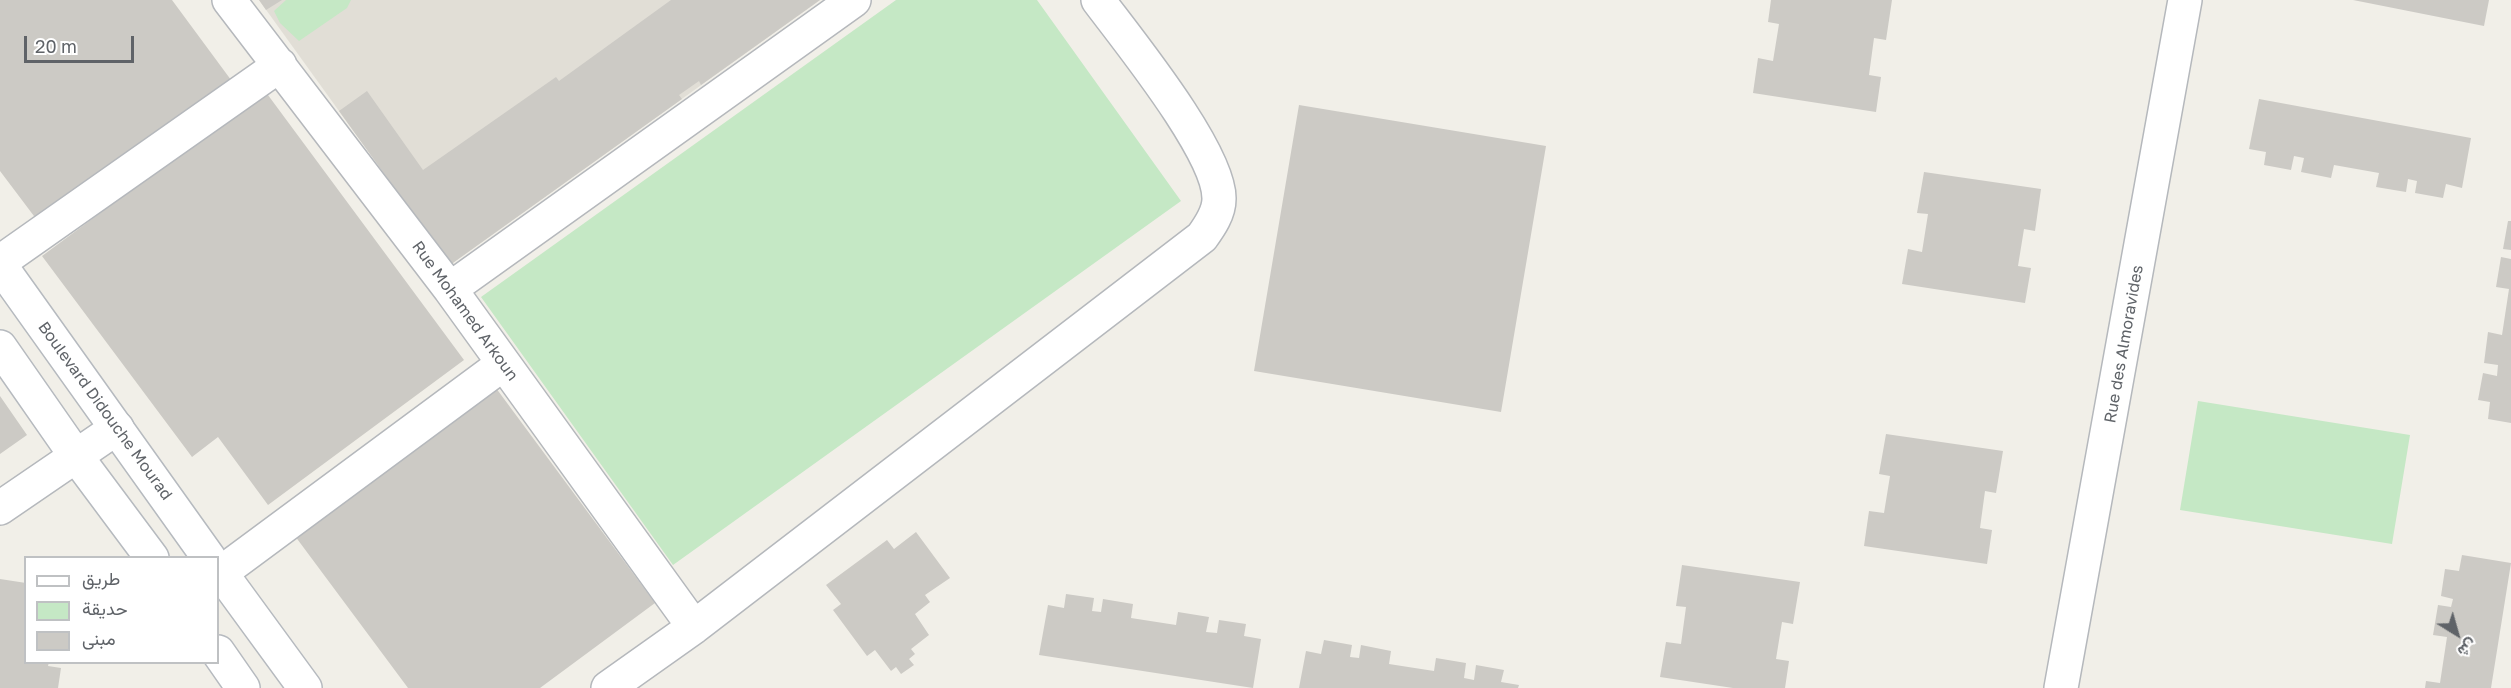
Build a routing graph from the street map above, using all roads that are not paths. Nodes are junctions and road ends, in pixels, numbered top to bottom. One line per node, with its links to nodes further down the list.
1 (229, 0): 5 (street, Rue Mohamed Arkoun)
2 (854, 0): 7 (street)
3 (1098, 0): 17 (street)
4 (2185, 0): 22 (street, Rue des Almoravides)
5 (280, 65): 6 (street); 7 (street, Rue Mohamed Arkoun)
6 (0, 263): 10 (street, Boulevard Didouche Mourad)
7 (450, 289): 9 (street, Rue Mohamed Arkoun)
8 (0, 347): 11 (street)
9 (503, 364): 15 (street); 17 (street, Rue Mohamed Arkoun)
10 (117, 428): 11 (street); 14 (street, Boulevard Didouche Mourad)
11 (75, 456): 12 (street); 13 (street)
12 (0, 508)
13 (150, 556)
14 (207, 556)
15 (219, 567)
16 (219, 573): 20 (street, Boulevard Didouche Mourad)
17 (694, 627): 21 (street)
18 (219, 653): 19 (street)
19 (243, 688)
20 (305, 688)
21 (608, 688)
22 (2061, 688)

